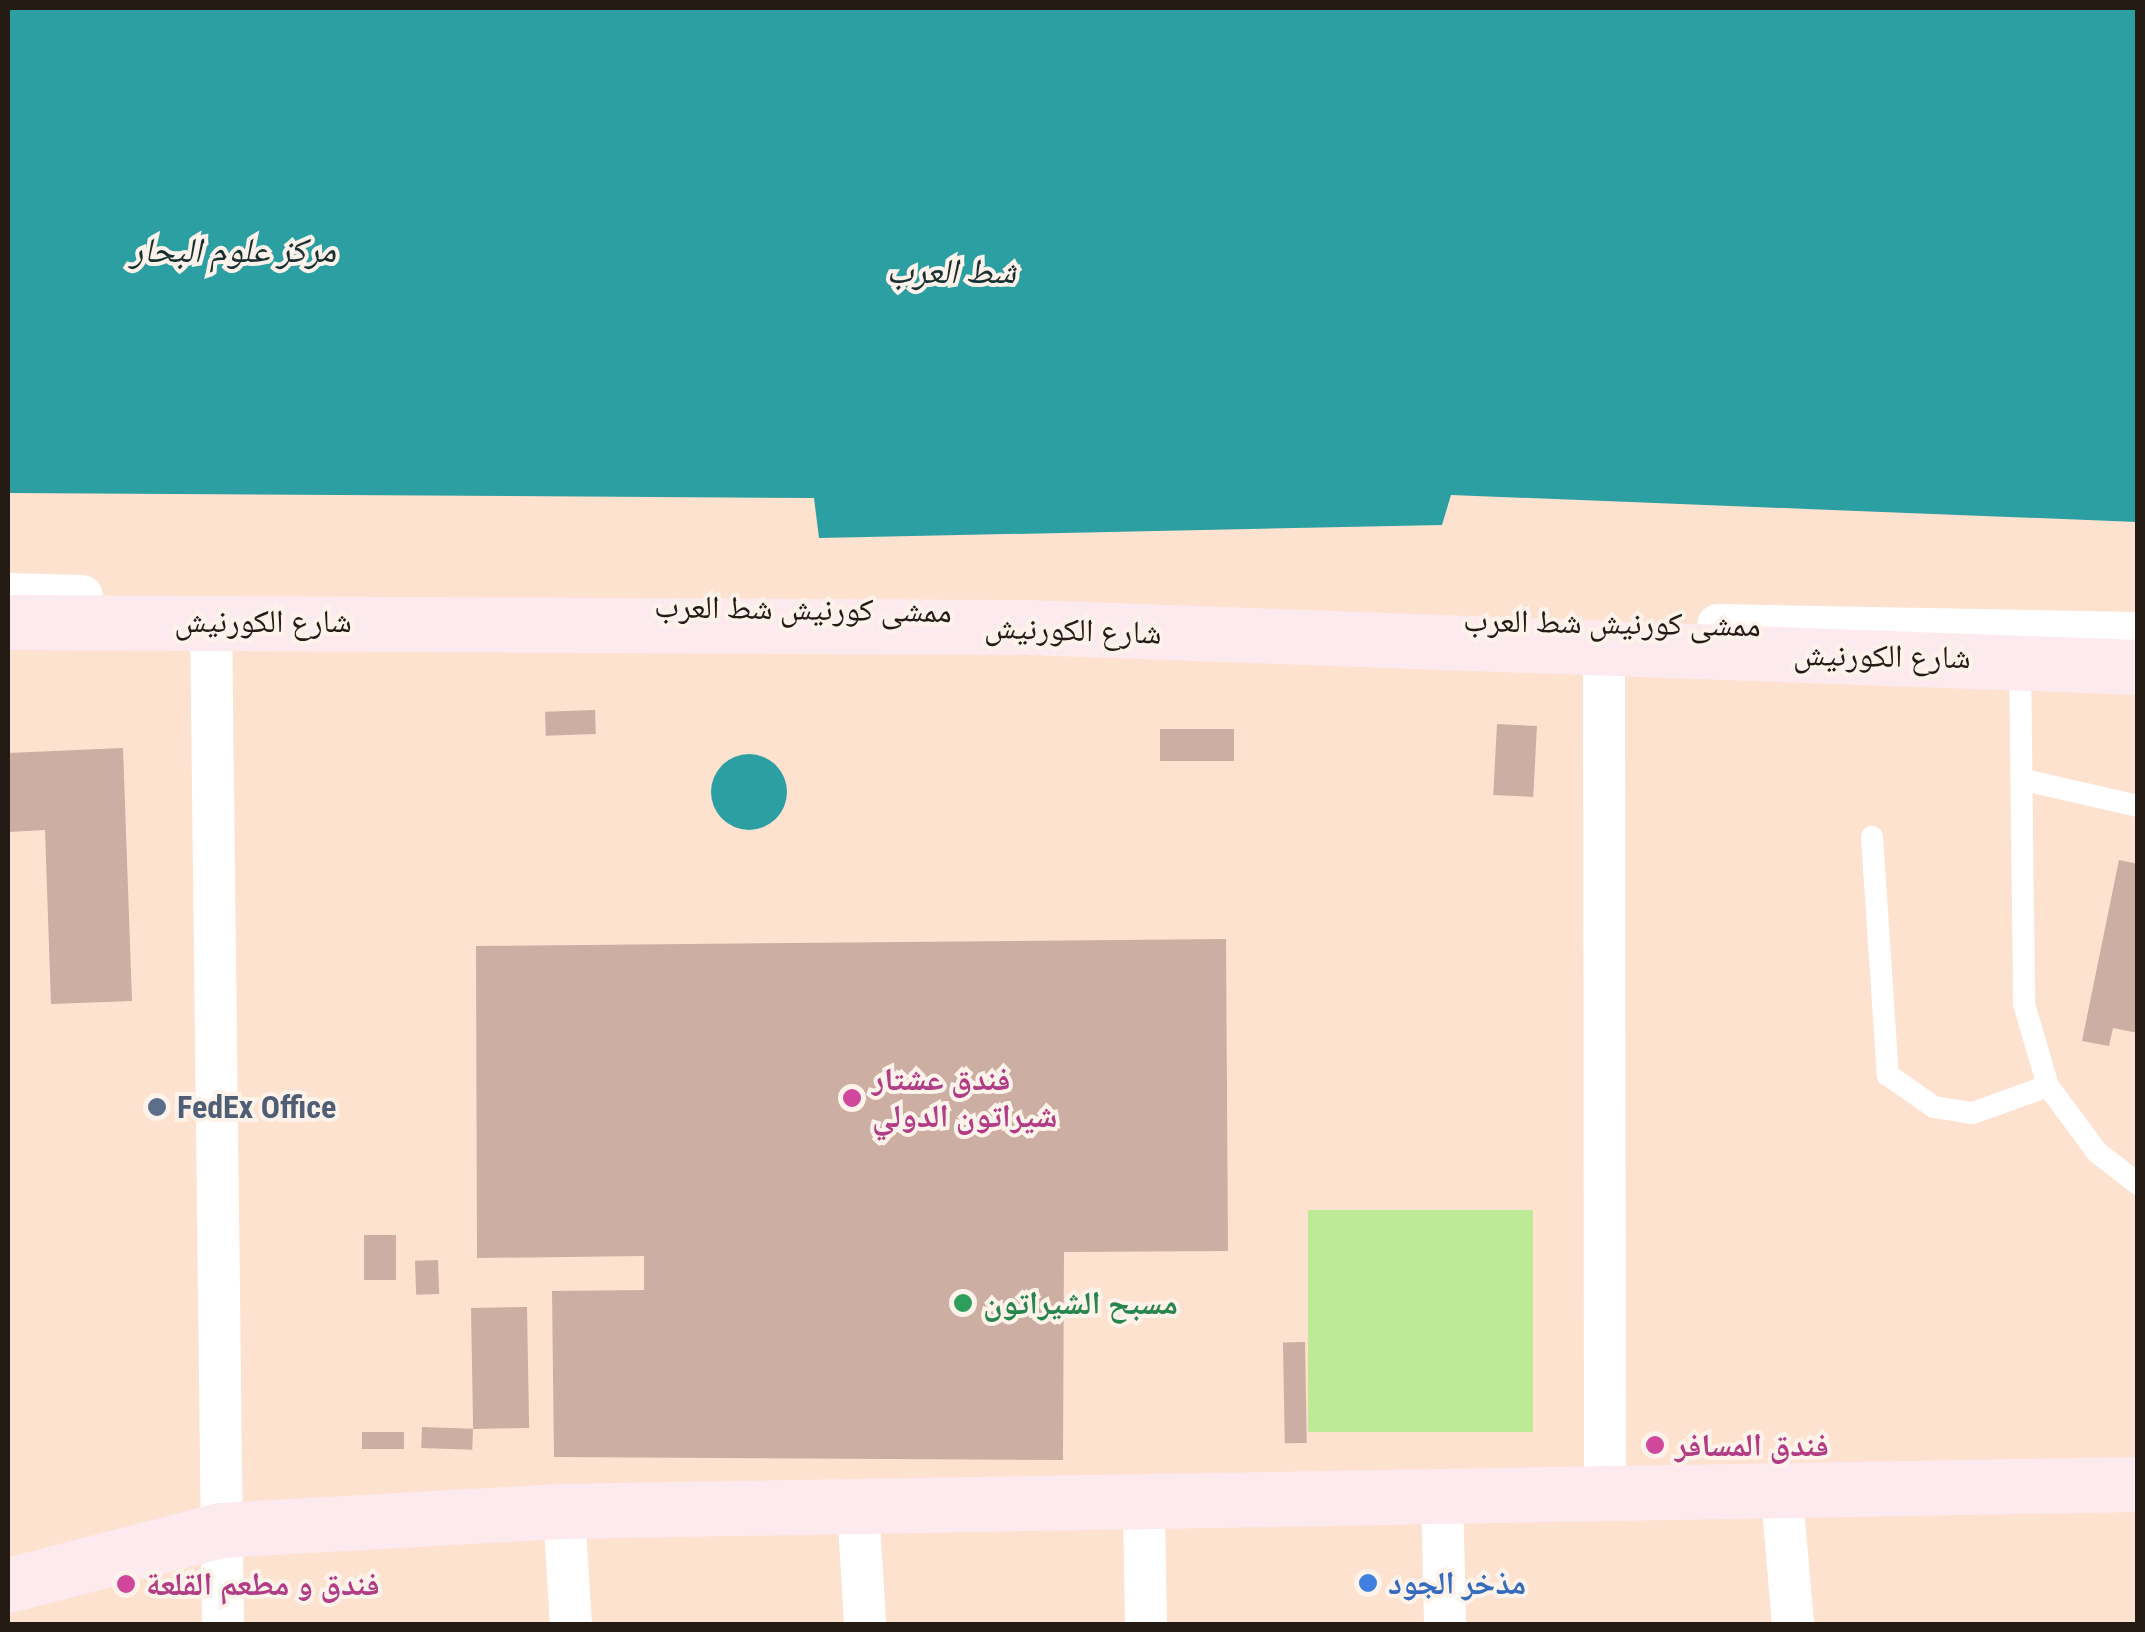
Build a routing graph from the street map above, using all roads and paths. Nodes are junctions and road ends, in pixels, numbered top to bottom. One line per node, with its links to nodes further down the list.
1 (8, 594): 4 (street, ممشى كورنيش شط العرب)
2 (211, 620): 3 (street, شارع الكورنيش); 5 (street, شارع الكورنيش); 20 (street)
3 (8, 622)
4 (2138, 633)
5 (1604, 649): 6 (street, شارع الكورنيش); 14 (street)
6 (2020, 659): 7 (street, شارع الكورنيش); 8 (lane)
7 (2138, 667)
8 (2024, 780): 9 (lane); 11 (lane)
9 (2138, 806)
10 (1872, 837): 11 (lane)
11 (2048, 1086): 12 (lane)
12 (2138, 1184)
13 (2138, 1484): 15 (street)
14 (1605, 1496): 15 (street); 16 (street)
15 (1782, 1496): 27 (street)
16 (1442, 1497): 17 (street); 26 (street)
17 (1144, 1502): 18 (street); 25 (street)
18 (858, 1505): 19 (street); 24 (street)
19 (564, 1511): 20 (street); 23 (street)
20 (220, 1530): 21 (street); 22 (street)
21 (8, 1585)
22 (223, 1624)
23 (570, 1624)
24 (864, 1624)
25 (1146, 1624)
26 (1445, 1624)
27 (1792, 1624)

